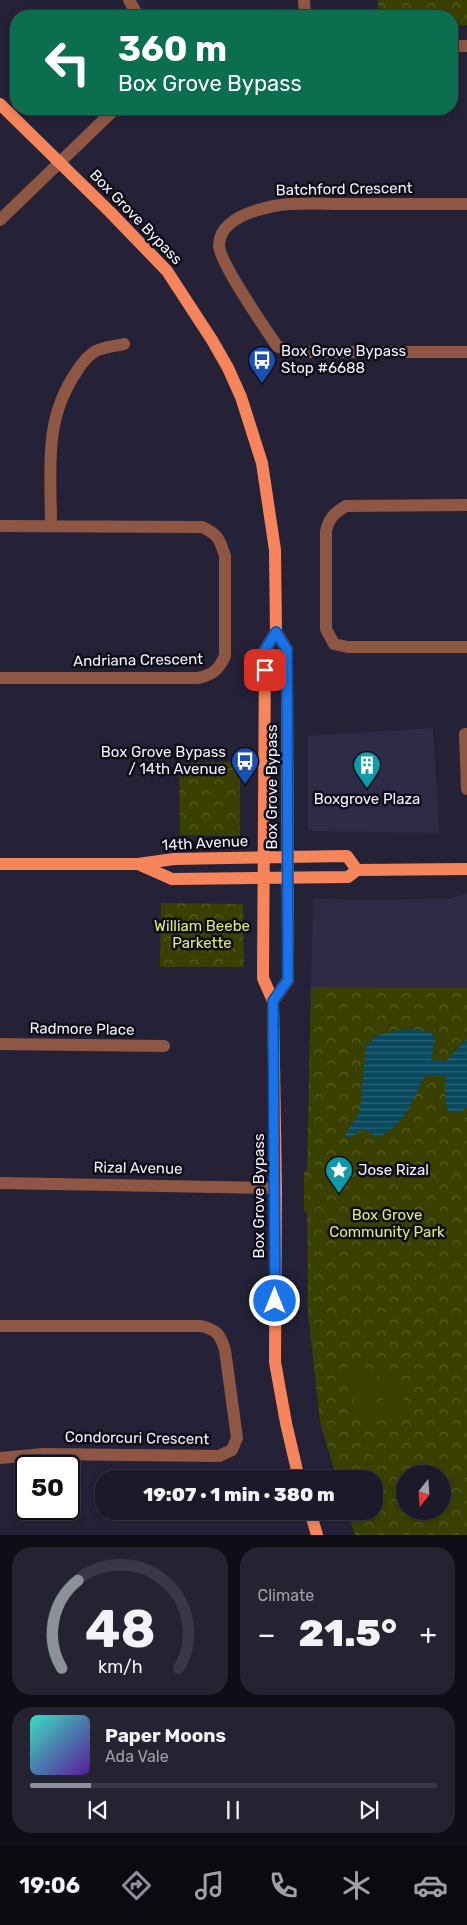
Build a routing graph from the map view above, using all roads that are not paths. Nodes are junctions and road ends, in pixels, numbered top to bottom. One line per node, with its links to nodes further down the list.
1 (0, 104): 2 (main road, Box Grove Bypass)
2 (10, 114)
3 (11, 115): 5 (main road, Box Grove Bypass)
4 (109, 115): 5 (street)
5 (60, 162): 7 (street); 13 (main road, Box Grove Bypass)
6 (467, 204): 9 (street, Batchford Crescent)
7 (0, 220)
8 (124, 344): 12 (street)
9 (467, 352)
10 (467, 505): 14 (street)
11 (0, 526): 12 (street, Andriana Crescent)
12 (51, 526): 15 (street, Andriana Crescent)
13 (276, 632): 18 (main road, Box Grove Bypass); 19 (main road, Box Grove Bypass)
14 (467, 647)
15 (0, 678)
16 (467, 734): 17 (street)
17 (467, 788)
18 (288, 856): 19 (main road, 14th Avenue); 23 (main road, 14th Avenue); 25 (main road, Box Grove Bypass)
19 (264, 857): 21 (main road, 14th Avenue); 24 (main road, Box Grove Bypass)
20 (0, 864): 21 (main road, 14th Avenue)
21 (138, 864): 24 (main road, 14th Avenue)
22 (467, 869): 23 (main road, 14th Avenue)
23 (357, 870): 25 (main road, 14th Avenue)
24 (264, 878): 25 (main road, 14th Avenue); 26 (main road, Box Grove Bypass)
25 (288, 878): 26 (main road, Box Grove Bypass)
26 (273, 1001): 30 (main road, Box Grove Bypass)
27 (0, 1044): 28 (street, Radmore Place)
28 (164, 1046)
29 (0, 1183): 30 (street, Rizal Avenue)
30 (276, 1188): 33 (main road, Box Grove Bypass)
31 (0, 1326): 32 (street, Condorcuri Crescent)
32 (0, 1458)
33 (297, 1470)
34 (313, 1520): 35 (main road)
35 (318, 1535)

